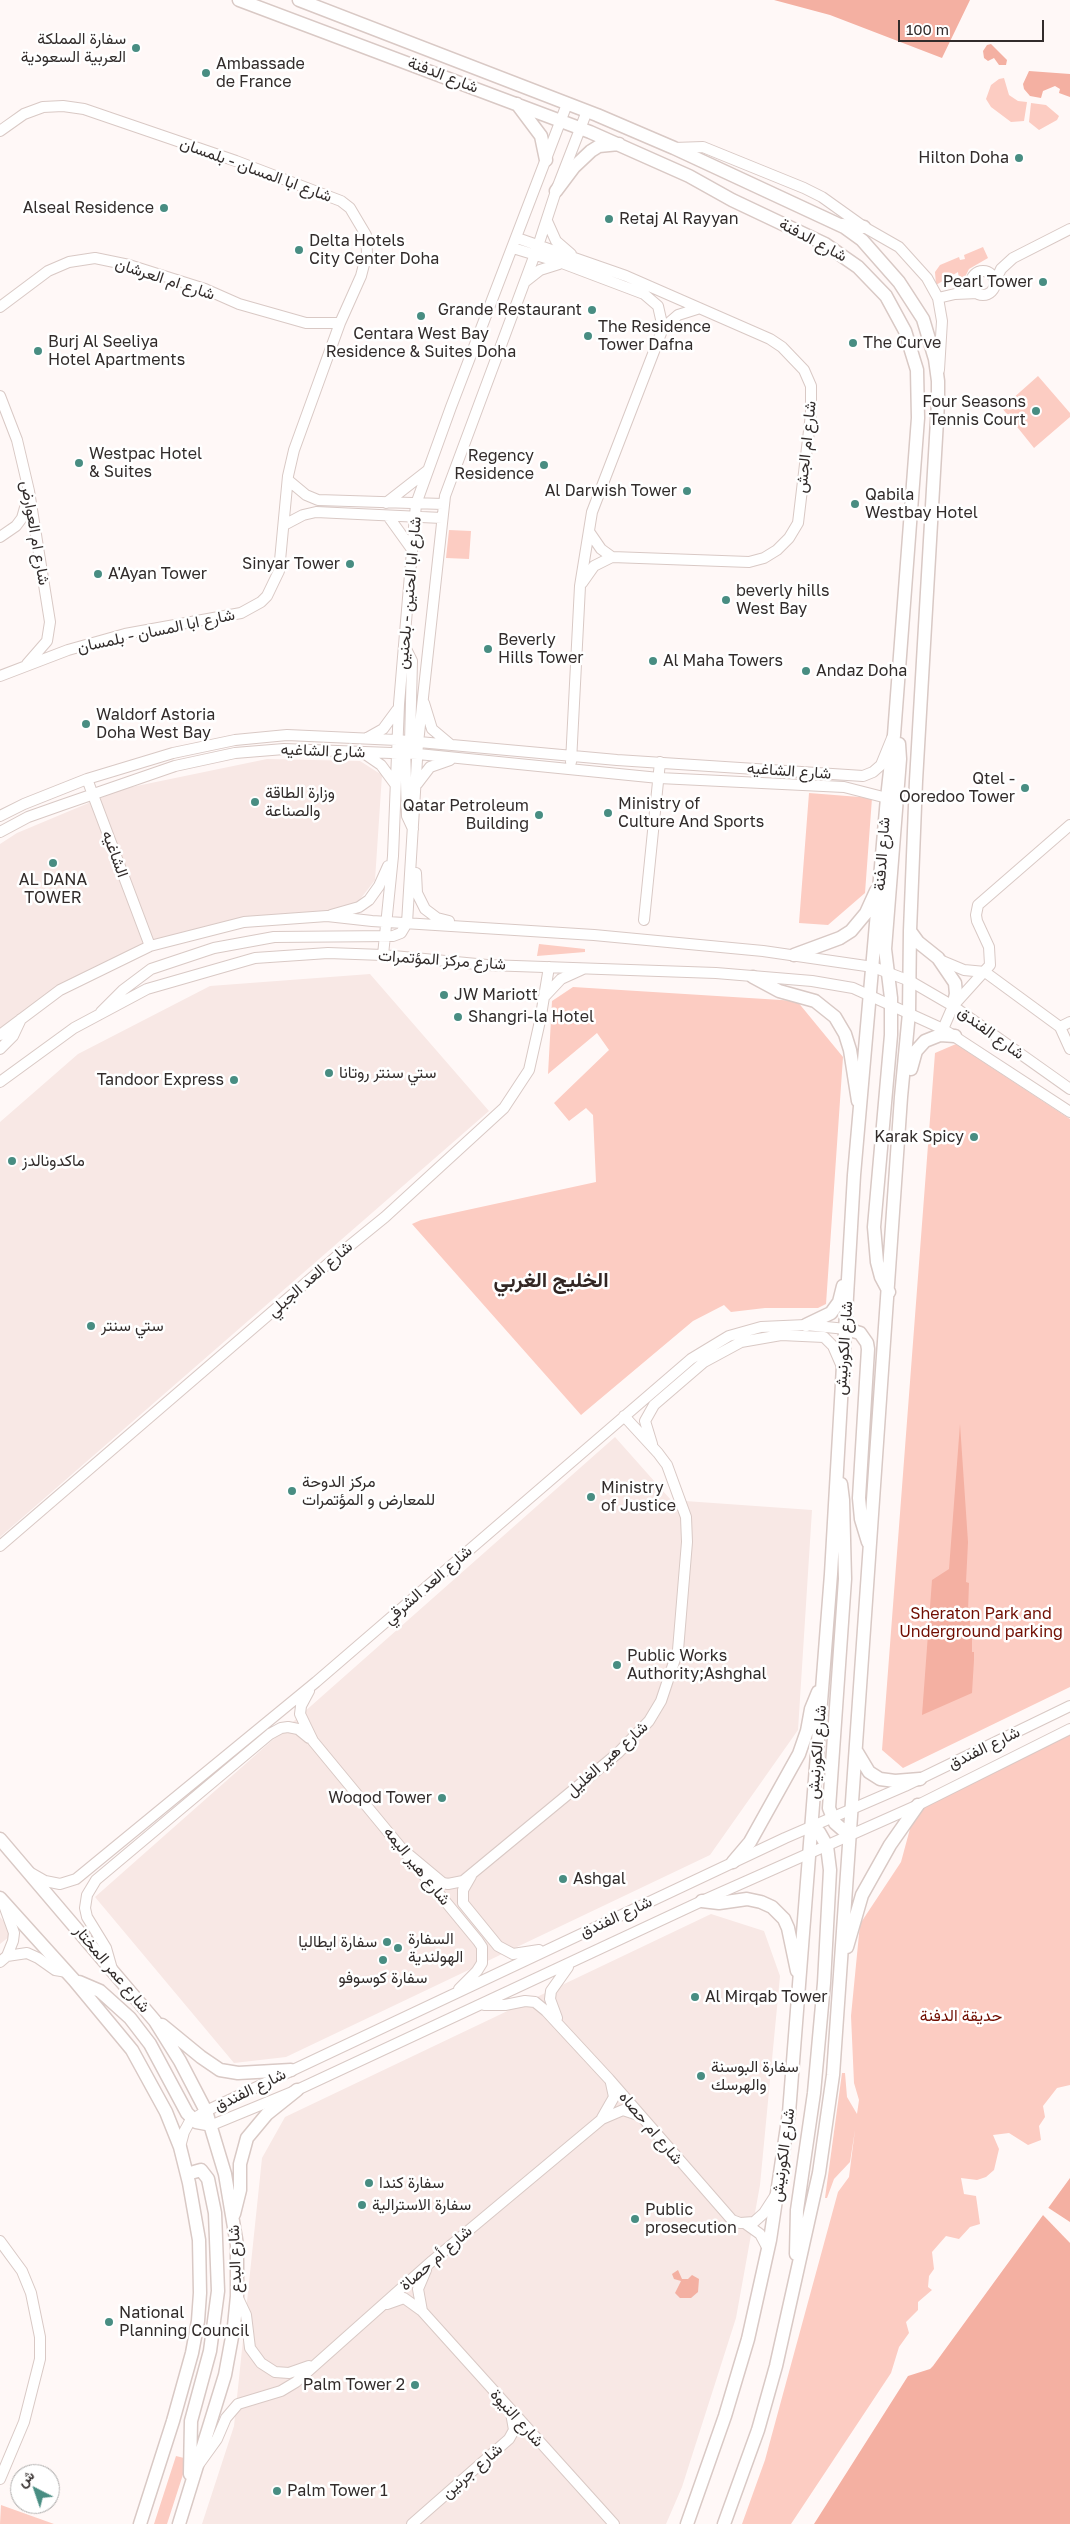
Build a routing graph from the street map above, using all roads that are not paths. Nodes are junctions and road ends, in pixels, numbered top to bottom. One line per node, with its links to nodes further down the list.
1 (239, 0): 3 (main road, شارع الدفنة)
2 (299, 0): 4 (main road, شارع الدفنة)
3 (517, 104): 6 (main road, شارع الدفنة); 11 (main road)
4 (566, 104): 5 (main road, شارع الدفنة); 6 (street, شارع ابا الحنين - بلحنين)
5 (587, 111): 7 (street, شارع ابا الحنين - بلحنين); 10 (main road, شارع الدفنة)
6 (561, 121): 7 (main road, شارع الدفنة); 11 (street, شارع ابا الحنين - بلحنين)
7 (580, 128): 9 (main road, شارع الدفنة); 12 (street, شارع ابا الحنين - بلحنين)
8 (0, 131): 31 (street, شارع ابا المسان - بلمسان)
9 (620, 144): 12 (main road); 55 (main road, شارع الدفنة)
10 (674, 148): 14 (main road, شارع الدفنة); 15 (street, شارع الدفنة)
11 (546, 160): 17 (street, شارع ابا الحنين - بلحنين)
12 (556, 191): 13 (street, شارع ابا الحنين - بلحنين)
13 (547, 221): 18 (street, شارع ابا الحنين - بلحنين); 19 (street)
14 (838, 224): 15 (main road); 33 (main road, شارع الدفنة)
15 (864, 227): 28 (street, شارع الدفنة)
16 (1070, 229): 21 (street)
17 (515, 243): 18 (street, شارع ام الجش); 35 (street, شارع ابا الحنين - بلحنين)
18 (536, 251): 19 (street, شارع ام الجش); 20 (street); 25 (street, شارع ابا الحنين - بلحنين)
19 (575, 258): 30 (street, شارع ام الجش)
20 (562, 263): 25 (street); 32 (street)
21 (1004, 265): 22 (street); 24 (street)
22 (988, 272): 23 (street); 24 (street)
23 (971, 281): 26 (street); 27 (street)
24 (995, 282): 26 (street)
25 (522, 286): 40 (street, شارع ابا الحنين - بلحنين)
26 (978, 293): 27 (street)
27 (955, 294): 28 (street)
28 (938, 298): 33 (street, شارع الدفنة)
29 (0, 307): 31 (street, شارع ام العرشان)
30 (697, 309): 32 (street); 48 (street, شارع ام الجش)
31 (340, 323): 36 (street, شارع ابا المسان - بلمسان)
32 (663, 328): 45 (street)
33 (938, 381): 83 (main road, شارع الدفنة)
34 (0, 396): 37 (street, شارع ام العوارض)
35 (428, 470): 38 (street); 39 (street, شارع ابا الحنين - بلحنين)
36 (288, 480): 38 (street); 44 (street, شارع ابا المسان - بلمسان)
37 (29, 490): 46 (street); 51 (street, شارع ام العوارض)
38 (386, 503): 39 (street)
39 (416, 504): 40 (street); 42 (street, شارع ابا الحنين - بلحنين)
40 (444, 504): 43 (street, شارع ابا الحنين - بلحنين)
41 (388, 516): 42 (street); 44 (street); 47 (street)
42 (415, 517): 43 (street); 47 (street, شارع ابا الحنين - بلحنين)
43 (442, 518): 53 (street, شارع ابا الحنين - بلحنين)
44 (284, 525): 51 (street, شارع ابا المسان - بلمسان)
45 (590, 532): 48 (street); 49 (street)
46 (0, 537)
47 (411, 548): 50 (street, شارع ابا الحنين - بلحنين)
48 (612, 557): 49 (street)
49 (580, 586): 61 (street)
50 (404, 644): 54 (street, شارع ابا الحنين - بلحنين); 59 (street)
51 (25, 666): 52 (street, شارع ابا المسان - بلمسان)
52 (0, 676)
53 (422, 700): 58 (street); 59 (street, شارع ابا الحنين - بلحنين)
54 (400, 704): 56 (street); 57 (street, شارع ابا الحنين - بلحنين)
55 (894, 735): 63 (street, شارع الشاغيه); 70 (main road, شارع الدفنة); 92 (main road)
56 (365, 739): 57 (street, شارع الشاغيه); 66 (street, شارع الشاغيه)
57 (397, 740): 59 (street)
58 (454, 747): 59 (street, شارع الشاغيه); 61 (street, شارع الشاغيه)
59 (410, 749): 60 (street, شارع الشاغيه); 62 (street, شارع الشاغيه); 67 (street, شارع ابا الحنين - بلحنين); 68 (street, شارع ابا الحنين - بلحنين); 73 (street)
60 (362, 753): 67 (street); 69 (street, شارع الشاغيه)
61 (571, 756): 63 (street, شارع الشاغيه); 64 (street)
62 (456, 758): 64 (street, شارع الشاغيه); 68 (street)
63 (660, 762): 65 (street)
64 (570, 769): 65 (street, شارع الشاغيه)
65 (659, 778): 70 (street, شارع الشاغيه); 79 (street)
66 (87, 780): 69 (street, الشاغيه); 71 (street, شارع الشاغيه)
67 (395, 784): 75 (street, شارع ابا الحنين - بلحنين)
68 (416, 785): 73 (street, شارع ابا الحنين - بلحنين)
69 (92, 794): 74 (street, شارع الشاغيه); 85 (street, الشاغيه)
70 (887, 798): 77 (main road, شارع الدفنة)
71 (0, 816)
72 (1070, 825): 93 (street)
73 (413, 830): 76 (street, شارع ابا الحنين - بلحنين)
74 (0, 832)
75 (393, 856): 78 (street); 80 (street, شارع ابا الحنين - بلحنين)
76 (411, 863): 81 (street, شارع ابا الحنين - بلحنين); 82 (street)
77 (881, 880): 87 (main road); 90 (main road, شارع الدفنة)
78 (327, 916): 80 (street, شارع مركز المؤتمرات); 85 (street, شارع مركز المؤتمرات)
79 (644, 920)
80 (386, 922): 81 (street, شارع مركز المؤتمرات); 84 (street, شارع ابا الحنين - بلحنين)
81 (407, 923): 82 (street, شارع مركز المؤتمرات); 84 (street)
82 (464, 926): 87 (street, شارع مركز المؤتمرات)
83 (910, 931): 88 (main road); 95 (main road, شارع الدفنة)
84 (386, 936): 86 (street, شارع ابا الحنين - بلحنين); 100 (street)
85 (150, 946): 102 (street, شارع مركز المؤتمرات)
86 (383, 955): 89 (street, شارع مركز المؤتمرات); 100 (street, شارع مركز المؤتمرات)
87 (794, 955): 90 (street, شارع مركز المؤتمرات)
88 (940, 960): 93 (street); 99 (main road)
89 (549, 967): 91 (street, شارع مركز المؤتمرات); 97 (street, شارع العد الجبلي)
90 (873, 967): 92 (street, شارع مركز المؤتمرات); 96 (main road, شارع الكورنيش)
91 (587, 968): 94 (street, شارع مركز المؤتمرات); 97 (street)
92 (888, 972): 95 (street, شارع مركز المؤتمرات); 98 (main road)
93 (985, 972): 99 (street); 104 (street)
94 (754, 977): 96 (street, شارع مركز المؤتمرات); 114 (main road)
95 (910, 981): 99 (street, شارع الفندق); 101 (main road)
96 (871, 994): 98 (street, شارع مركز المؤتمرات); 114 (main road, شارع الكورنيش)
97 (545, 997): 124 (street, شارع العد الجبلي)
98 (891, 1004): 101 (street, شارع مركز المؤتمرات); 117 (main road)
99 (953, 1006): 105 (street); 111 (street, شارع الفندق)
100 (101, 1012): 110 (street, شارع مركز المؤتمرات)
101 (910, 1013): 105 (street, شارع الفندق); 113 (main road)
102 (23, 1016): 106 (street, شارع مركز المؤتمرات); 108 (street)
103 (1070, 1022): 104 (street)
104 (1060, 1027): 109 (street)
105 (944, 1028): 107 (street, شارع الفندق)
106 (0, 1035)
107 (955, 1036): 112 (street, شارع الفندق); 113 (main road)
108 (0, 1049)
109 (1070, 1049)
110 (0, 1082)
111 (1069, 1087): 112 (street)
112 (1047, 1096): 115 (street, شارع الفندق)
113 (901, 1097): 117 (main road)
114 (860, 1108): 116 (main road, شارع الكورنيش)
115 (1068, 1108)
116 (851, 1260): 118 (main road); 119 (main road, شارع الكورنيش)
117 (889, 1292): 125 (main road)
118 (806, 1325): 119 (street, شارع العد الشرقي); 121 (street, شارع العد الشرقي)
119 (846, 1329): 120 (main road, شارع الكورنيش); 125 (main road)
120 (843, 1369): 122 (street); 123 (main road, شارع الكورنيش)
121 (624, 1416): 122 (street, شارع هير الغليل); 126 (street, شارع العد الشرقي)
122 (653, 1447): 144 (street, شارع هير الغليل)
123 (837, 1472): 127 (main road, شارع الكورنيش); 135 (main road)
124 (0, 1546)
125 (870, 1549): 131 (main road)
126 (316, 1682): 130 (street, شارع هير اليمه); 143 (street, شارع العد الشرقي)
127 (822, 1686): 136 (main road, شارع الكورنيش); 142 (main road)
128 (1070, 1706): 132 (street, شارع الفندق)
129 (1070, 1729): 133 (street, شارع الفندق)
130 (313, 1741): 140 (street, شارع هير اليمه); 151 (street, شارع هير اليمه)
131 (857, 1752): 132 (main road); 134 (main road)
132 (920, 1779): 134 (street, شارع الفندق)
133 (918, 1805): 137 (street, شارع الفندق); 148 (main road)
134 (852, 1809): 135 (street, شارع الفندق); 137 (main road)
135 (831, 1818): 136 (street, شارع الفندق); 137 (main road)
136 (811, 1827): 139 (main road); 141 (main road, شارع الكورنيش); 142 (street, شارع الفندق)
137 (850, 1836): 139 (street, شارع الفندق); 148 (main road)
138 (0, 1839): 143 (main road, شارع عمر المختار)
139 (827, 1846): 141 (street, شارع الفندق); 174 (main road)
140 (407, 1853): 144 (street, شارع هير الغليل); 154 (street, شارع هير اليمه)
141 (809, 1854): 146 (street, شارع الفندق); 153 (main road, شارع الكورنيش)
142 (733, 1862): 147 (street, شارع الفندق)
143 (28, 1871): 151 (main road, شارع عمر المختار)
144 (471, 1876): 147 (street)
145 (1, 1899): 149 (street); 152 (main road)
146 (702, 1901): 150 (street, شارع الفندق); 153 (main road)
147 (547, 1949): 154 (street, شارع الفندق)
148 (842, 1956): 174 (main road)
149 (4, 1959): 152 (street)
150 (571, 1964): 155 (street, شارع الفندق); 157 (street, شارع ام حصاه)
151 (112, 1969): 156 (main road, شارع عمر المختار)
152 (71, 1976): 163 (main road); 166 (main road)
153 (800, 1979): 168 (main road, شارع الكورنيش)
154 (454, 1996): 158 (street, شارع الفندق)
155 (482, 2005): 157 (street, شارع ام حصاه); 160 (street, شارع الفندق)
156 (155, 2020): 158 (main road); 161 (main road, شارع عمر المختار)
157 (560, 2024): 159 (street, شارع ام حصاه)
158 (291, 2070): 161 (street, شارع الفندق)
159 (610, 2079): 162 (street, شارع ام حصاه); 164 (street, شارع أم حصاة)
160 (297, 2090): 165 (street, شارع الفندق); 169 (main road)
161 (206, 2111): 163 (street, شارع الفندق); 165 (main road, شارع البدع)
162 (641, 2116): 164 (street, شارع أم حصاة); 170 (street, شارع ام حصاه)
163 (192, 2119): 165 (main road); 166 (street)
164 (602, 2119): 173 (street, شارع أم حصاة)
165 (212, 2125): 169 (main road, شارع البدع)
166 (180, 2148): 167 (main road)
167 (187, 2174): 182 (main road); 183 (main road)
168 (778, 2191): 170 (street); 172 (main road, شارع الكورنيش)
169 (233, 2216): 175 (main road, شارع البدع)
170 (746, 2224): 172 (street, شارع ام حصاه)
171 (0, 2241): 181 (street)
172 (768, 2249): 187 (main road, شارع الكورنيش)
173 (432, 2261): 176 (street, شارع أم حصاة); 177 (street)
174 (798, 2271): 188 (main road)
175 (237, 2296): 178 (street, شارع أم حصاة); 180 (main road, شارع البدع)
176 (376, 2310): 177 (street, شارع النيوة); 178 (street, شارع أم حصاة)
177 (422, 2311): 179 (street, شارع النيوة)
178 (319, 2361): 180 (street, شارع أم حصاة)
179 (510, 2410): 185 (street, شارع جرنين); 186 (street, شارع النيوة)
180 (196, 2467): 182 (main road, شارع البدع)
181 (0, 2479)
182 (190, 2489): 184 (main road, شارع البدع)
183 (140, 2524)
184 (179, 2524)
185 (412, 2524)
186 (614, 2524)
187 (686, 2524)
188 (724, 2524)

